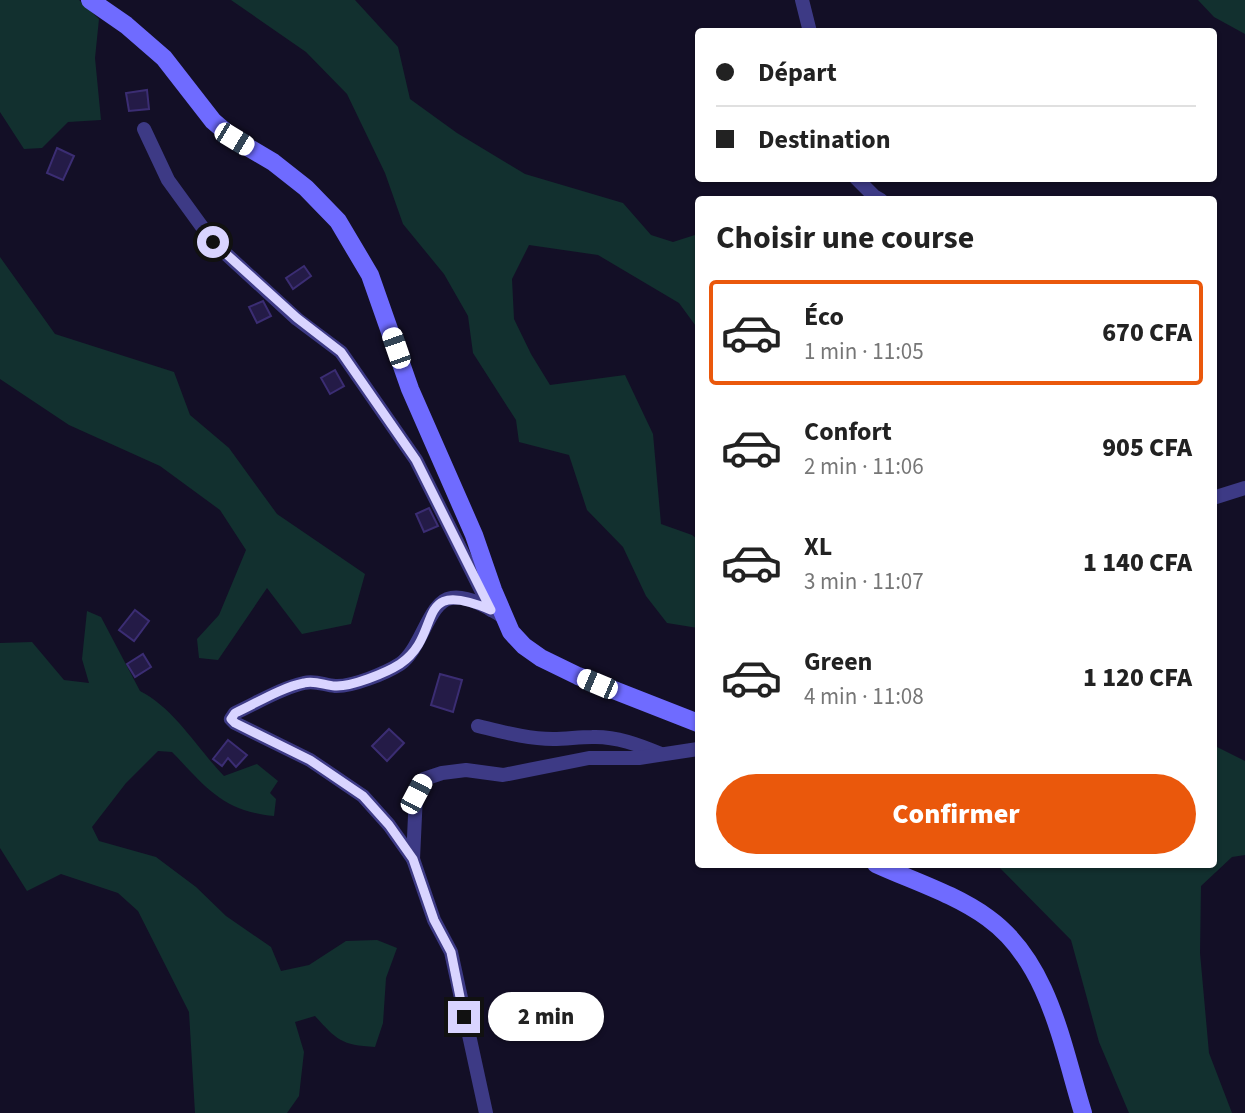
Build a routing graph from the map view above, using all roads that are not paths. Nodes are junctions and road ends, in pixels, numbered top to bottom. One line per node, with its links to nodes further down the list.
1 (90, 0): 9 (street)
2 (802, 0): 3 (street)
3 (809, 28)
4 (144, 129): 9 (street)
5 (860, 182): 6 (street)
6 (874, 196)
7 (1245, 488): 8 (street)
8 (1217, 497)
9 (498, 614): 10 (street); 14 (street)
10 (695, 722)
11 (478, 726): 13 (street)
12 (695, 750): 13 (street)
13 (662, 755): 14 (street)
14 (413, 859): 16 (street)
15 (885, 868): 17 (street)
16 (486, 1113)
17 (1083, 1113)

